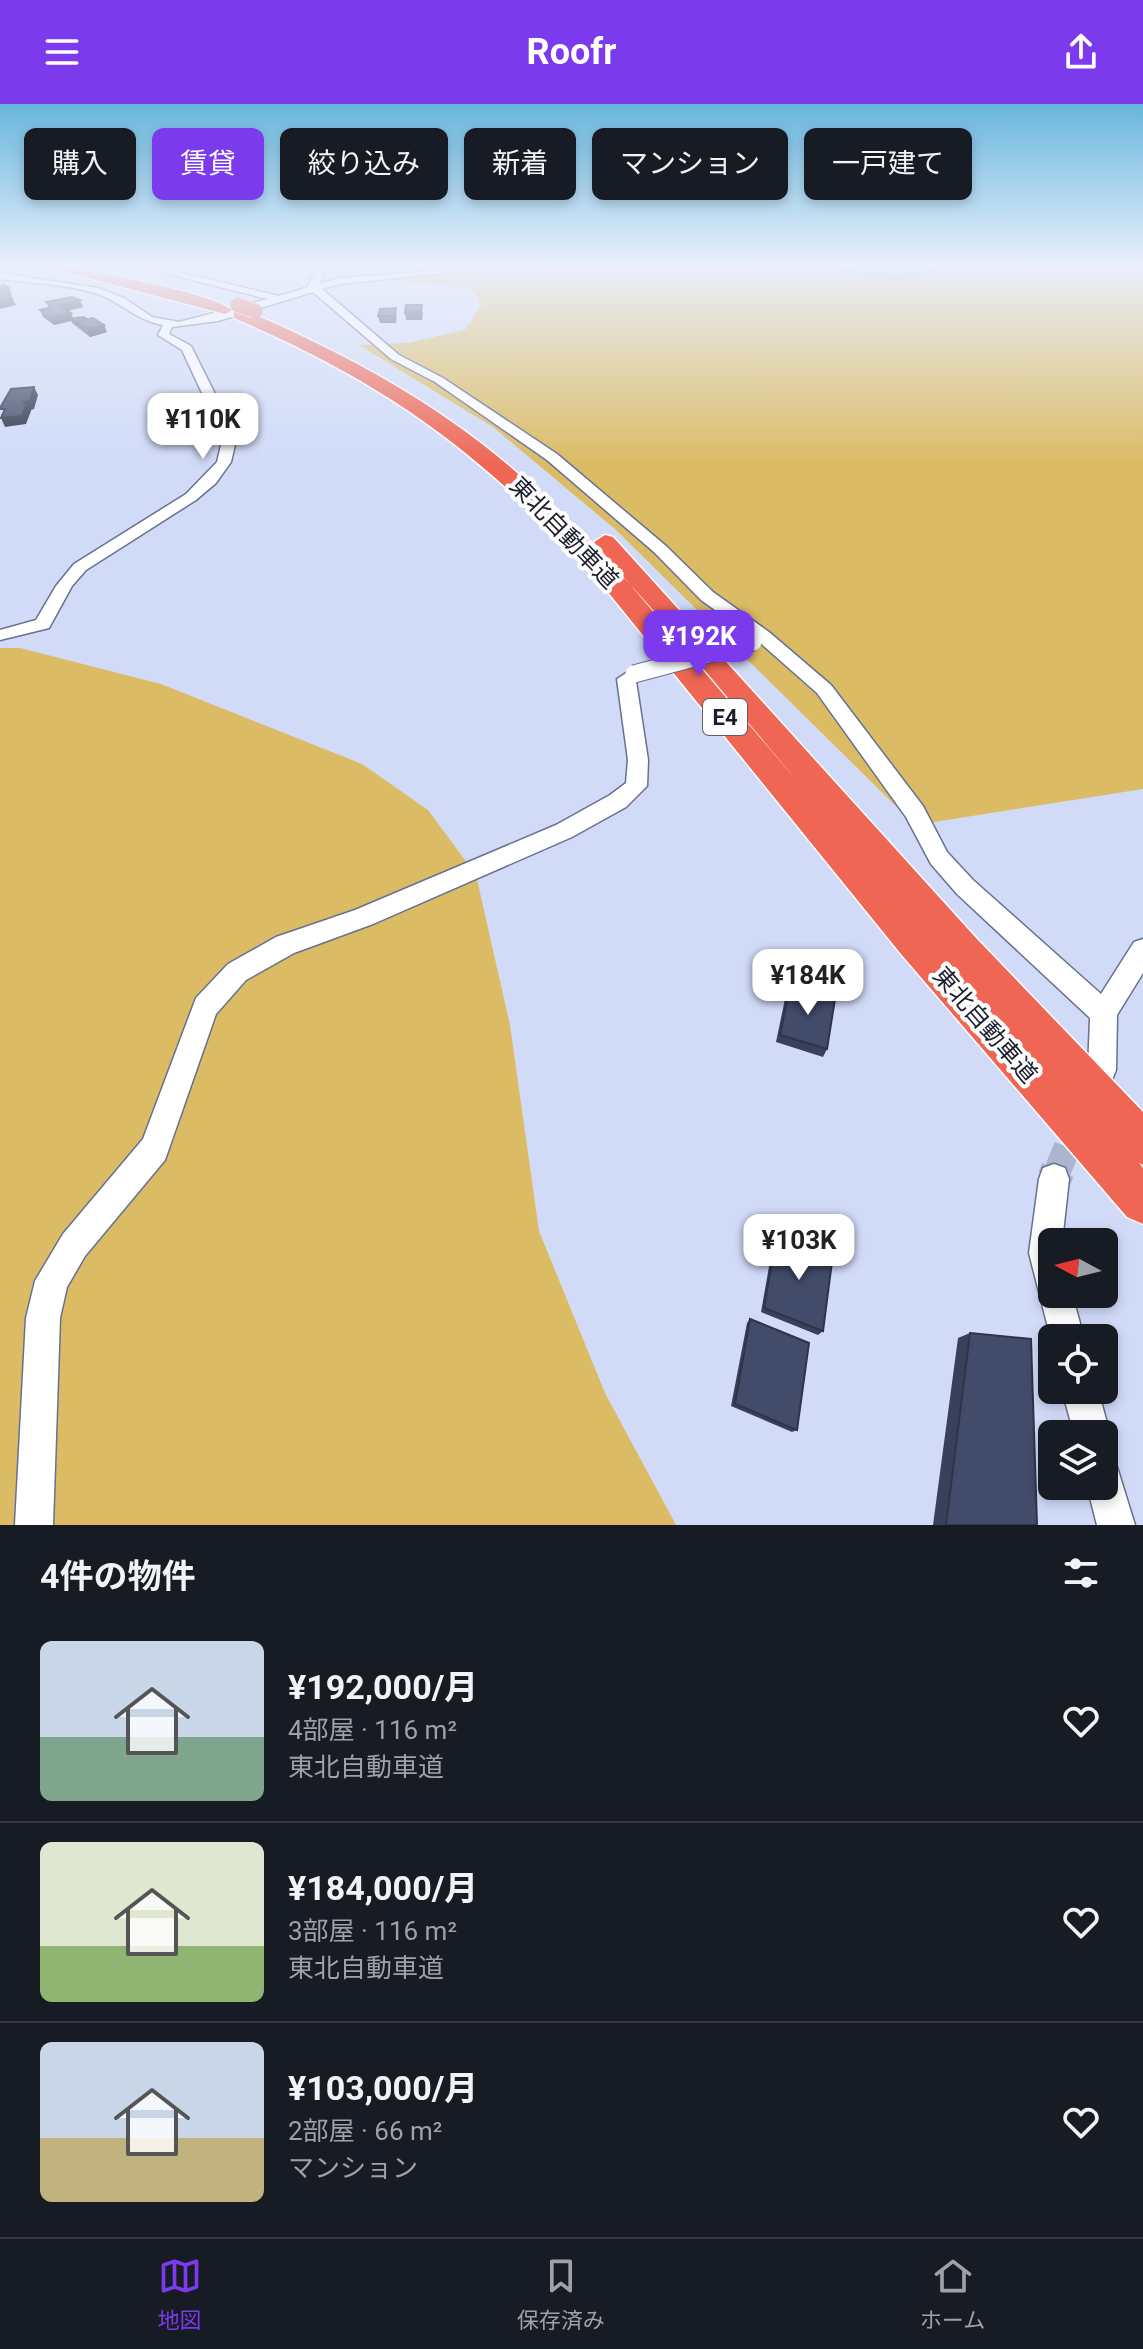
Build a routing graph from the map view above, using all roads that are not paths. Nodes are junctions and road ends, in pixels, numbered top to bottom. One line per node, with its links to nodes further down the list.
1 (165, 331): 5 (street)
2 (292, 331): 12 (highway, 東北自動車道 / E4)
3 (306, 331): 10 (highway, 東北自動車道 / E4)
4 (365, 331): 6 (street)
5 (0, 635)
6 (758, 639): 8 (street); 15 (street, bridge)
7 (1143, 950): 8 (street)
8 (1104, 1013): 9 (street)
9 (1102, 1070)
10 (1143, 1143)
11 (1054, 1179): 13 (street)
12 (1143, 1201)
13 (1048, 1228)
14 (1109, 1500): 16 (street)
15 (34, 1525)
16 (1116, 1525)

